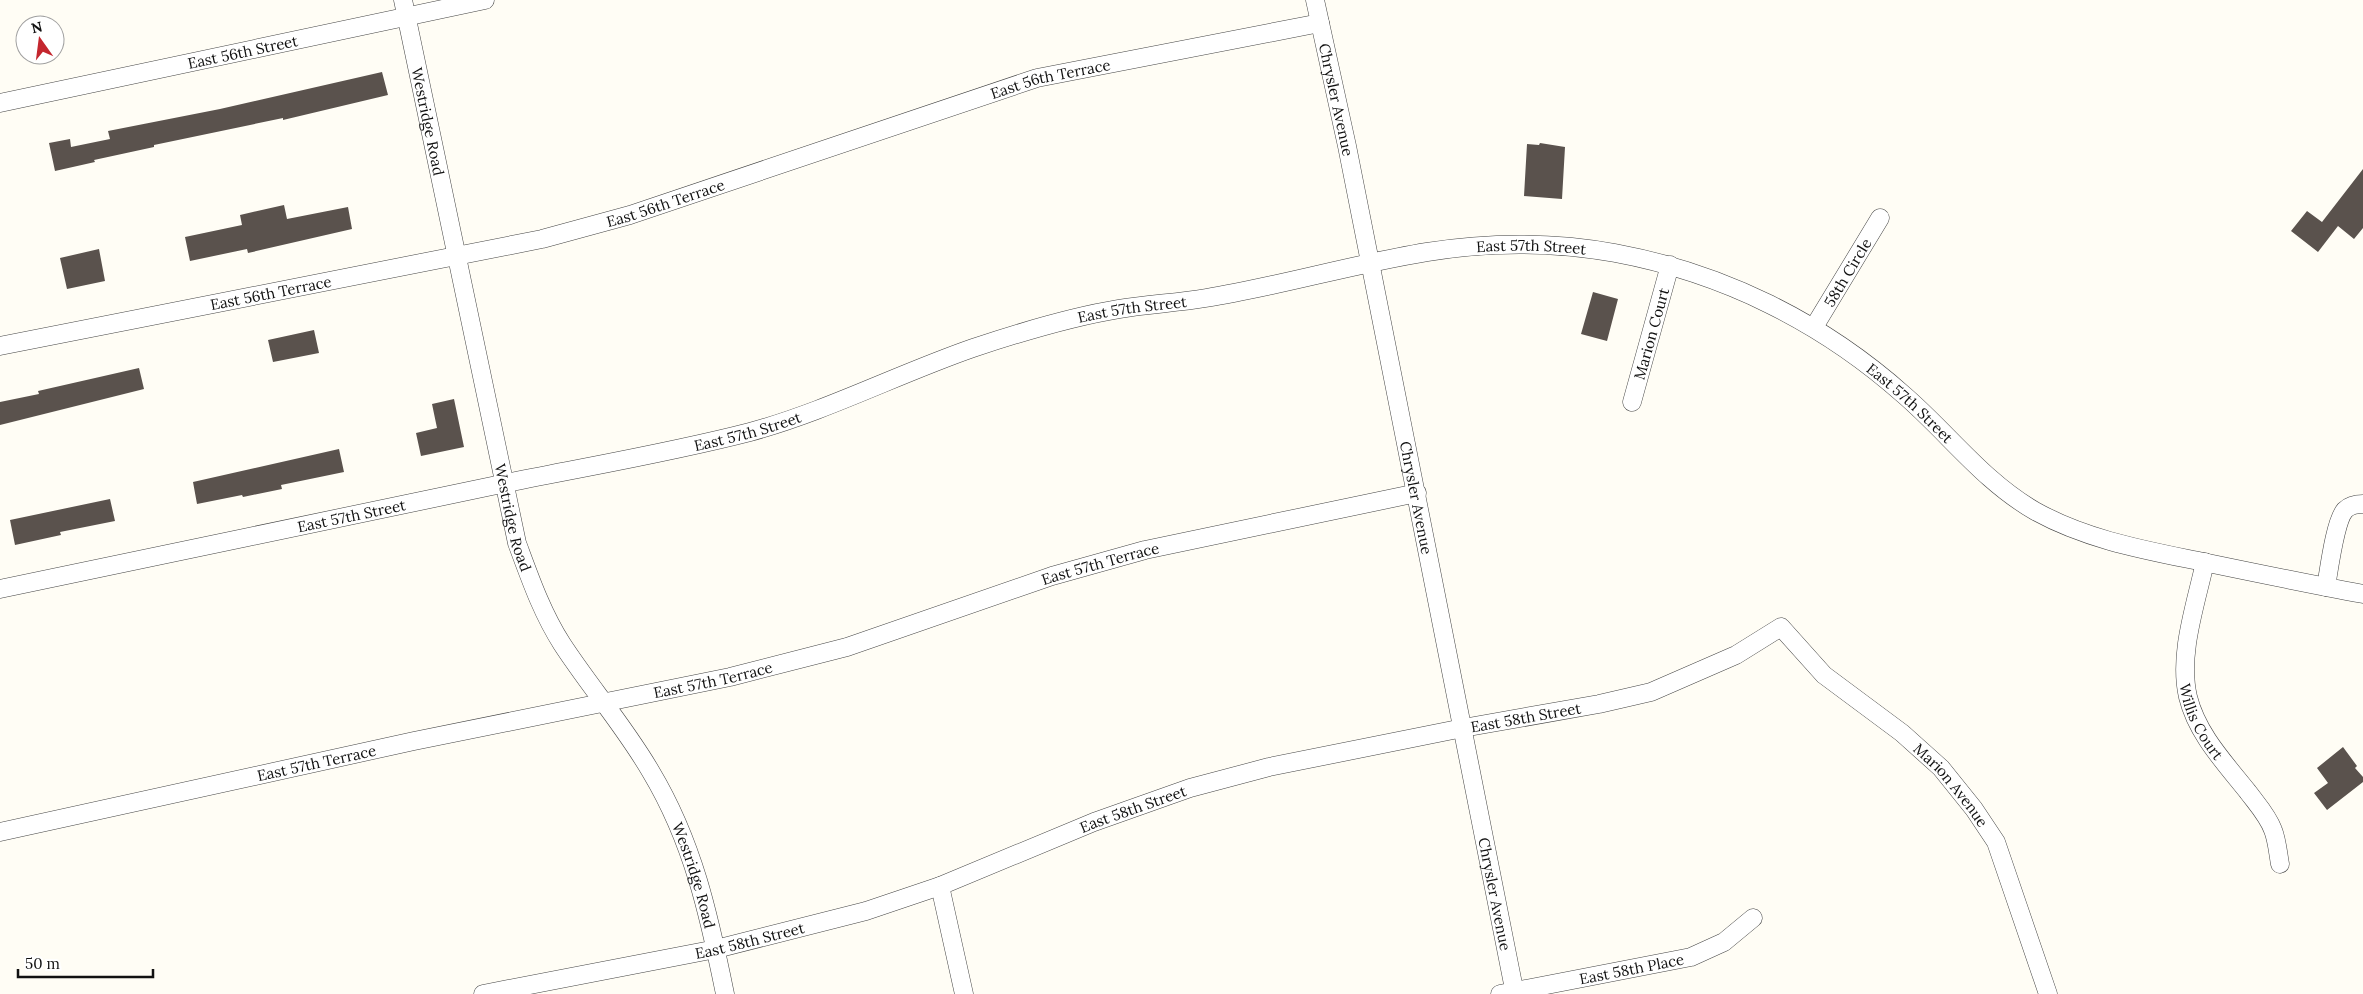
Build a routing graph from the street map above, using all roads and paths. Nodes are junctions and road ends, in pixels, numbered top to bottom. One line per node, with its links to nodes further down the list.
1 (485, 0): 3 (street, East 56th Street)
2 (1315, 0): 4 (street, Chrysler Avenue)
3 (405, 8): 5 (street, East 56th Street); 7 (street, Westridge Road)
4 (1320, 23): 7 (street, East 56th Terrace); 8 (street, Chrysler Avenue)
5 (0, 104)
6 (1880, 218): 10 (street, 58th Circle)
7 (456, 255): 11 (street, East 56th Terrace); 13 (street, Westridge Road)
8 (1371, 263): 9 (street, East 57th Street); 13 (street, East 57th Street); 14 (street, Chrysler Avenue)
9 (1670, 265): 10 (street, East 57th Street); 12 (street, Marion Court)
10 (1814, 327): 16 (street, East 57th Street)
11 (0, 346)
12 (1632, 402)
13 (504, 484): 18 (street, East 57th Street); 21 (street, Westridge Road)
14 (1417, 493): 21 (street, East 57th Terrace); 22 (street, Chrysler Avenue)
15 (2363, 504): 17 (street)
16 (2205, 562): 17 (street); 24 (street, Willis Court)
17 (2326, 587): 19 (street)
18 (0, 589)
19 (2363, 594)
20 (1781, 627): 22 (street, East 58th Street); 32 (street, Marion Avenue)
21 (603, 702): 23 (street, East 57th Terrace); 27 (street, Westridge Road)
22 (1463, 728): 25 (street, East 58th Street); 28 (street, Chrysler Avenue)
23 (0, 832)
24 (2280, 864)
25 (940, 886): 27 (street, East 58th Street); 31 (street)
26 (1753, 918): 28 (street, East 58th Place)
27 (716, 949): 29 (street, East 58th Street); 30 (street, Westridge Road)
28 (1510, 993)
29 (483, 994)
30 (725, 994)
31 (964, 994)
32 (2048, 994)

